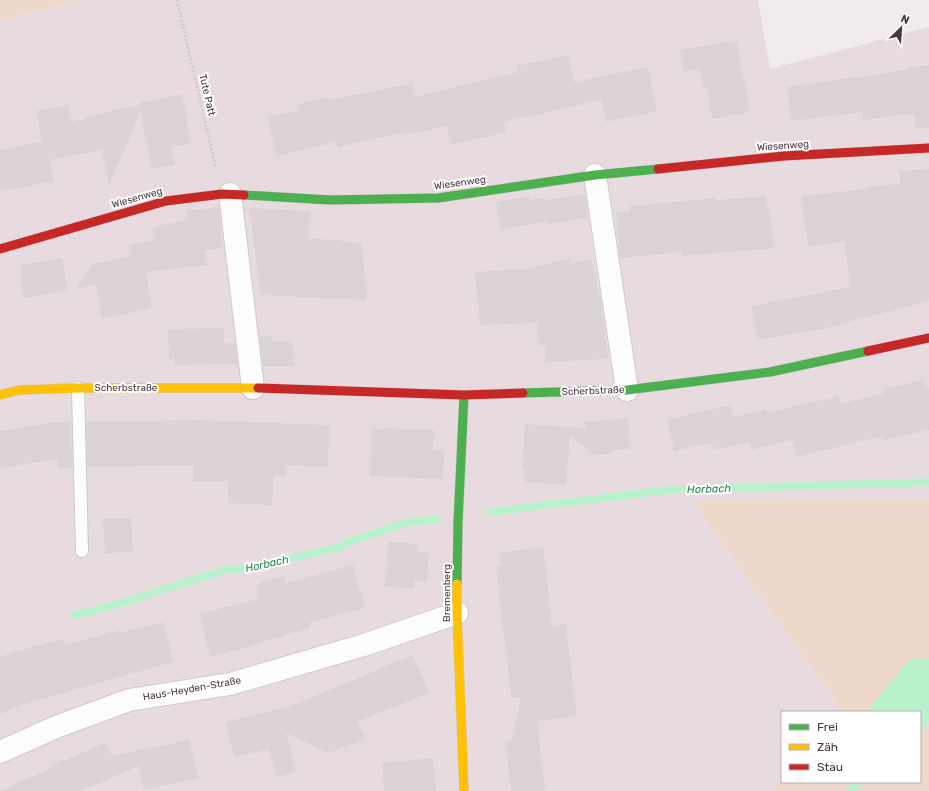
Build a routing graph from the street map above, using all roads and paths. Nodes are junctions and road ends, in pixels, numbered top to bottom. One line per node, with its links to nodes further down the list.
1 (177, 0): 4 (path, Tute Patt)
2 (929, 148): 3 (street, Wiesenweg)
3 (595, 175): 4 (street, Wiesenweg); 9 (street)
4 (226, 194): 5 (street, Wiesenweg); 8 (street)
5 (0, 249)
6 (929, 338): 9 (street, Scherbstraße)
7 (78, 388): 8 (street, Scherbstraße); 10 (street, Scherbstraße); 12 (lane)
8 (253, 388): 11 (street, Scherbstraße)
9 (627, 390): 11 (street, Scherbstraße)
10 (0, 395)
11 (464, 395): 13 (street, Bremenberg)
12 (82, 551)
13 (457, 614): 14 (street, Haus-Heyden-Straße); 15 (street, Bremenberg)
14 (0, 752)
15 (464, 791)

